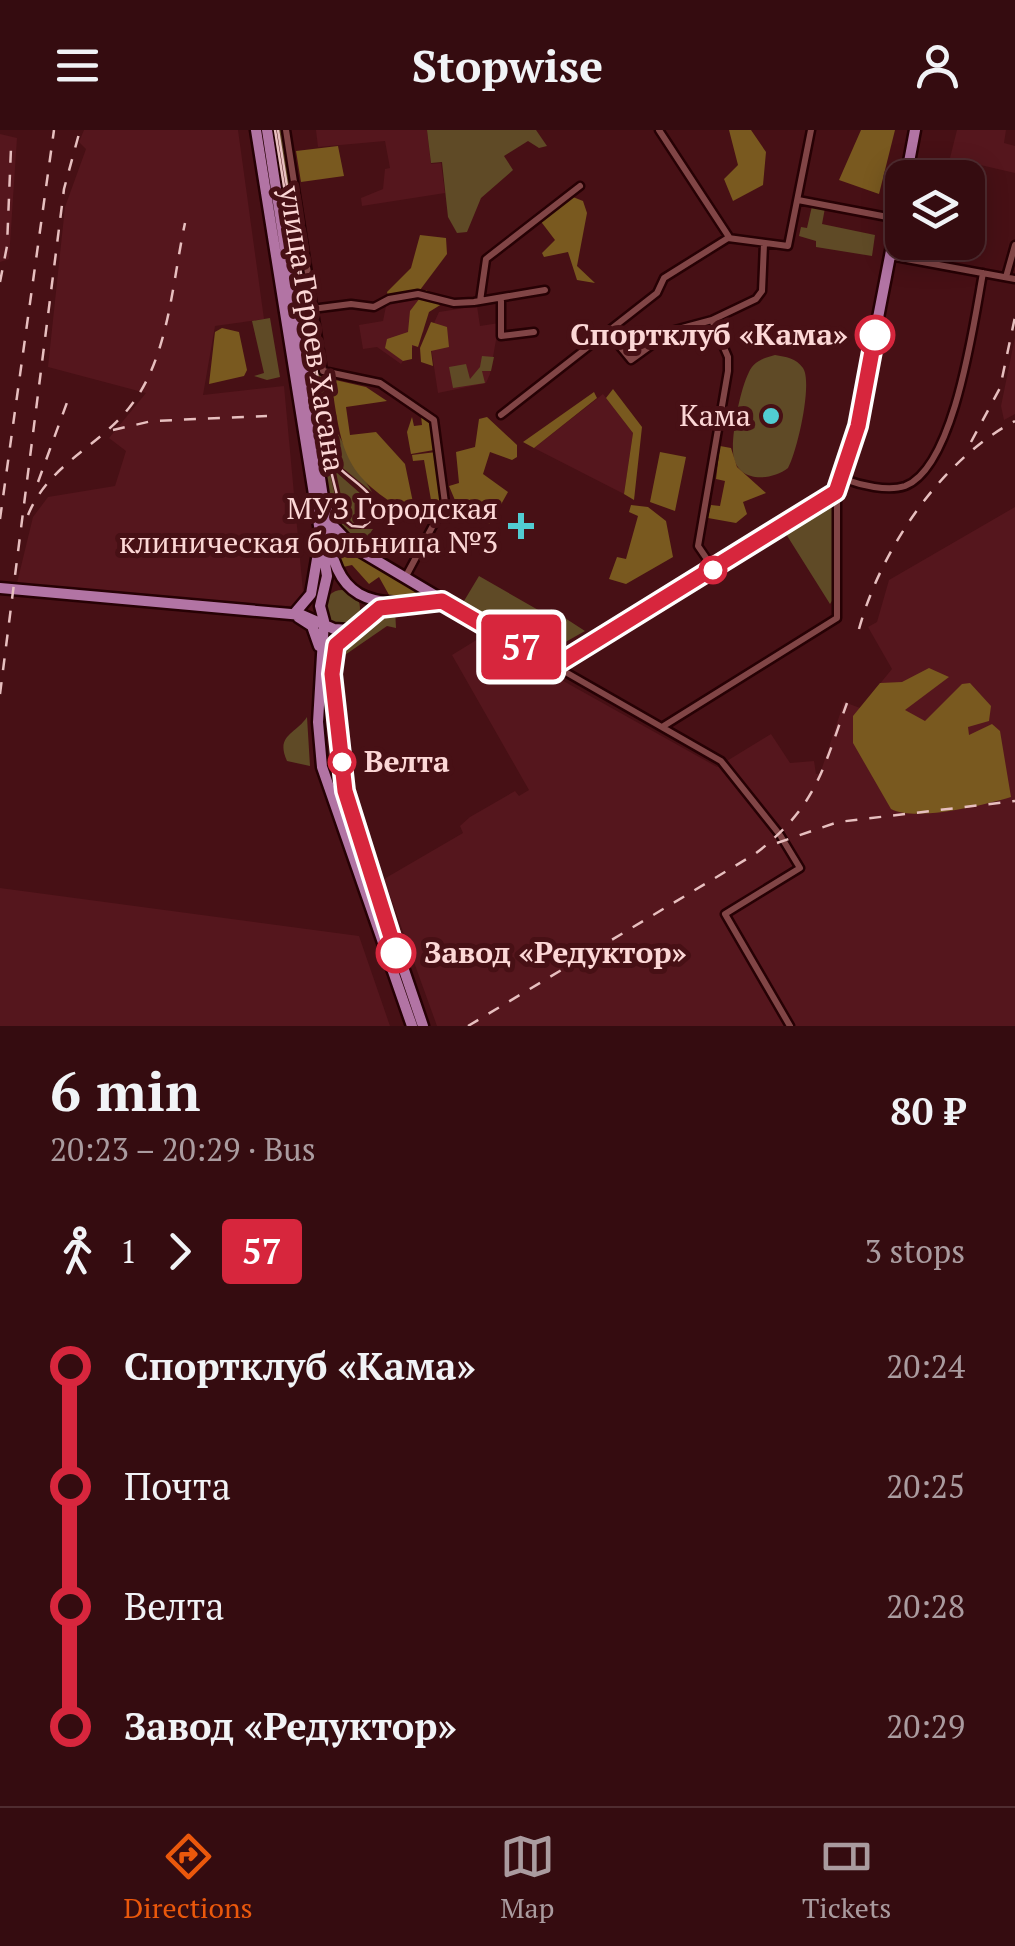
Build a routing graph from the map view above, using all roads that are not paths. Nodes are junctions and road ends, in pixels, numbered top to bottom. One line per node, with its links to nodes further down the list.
1 (256, 130): 31 (main road, улица Героев Хасана)
2 (268, 130): 24 (main road, улица Героев Хасана)
3 (286, 130): 21 (street)
4 (659, 130): 11 (street)
5 (811, 130): 9 (street)
6 (914, 130): 7 (main road)
7 (909, 160)
8 (580, 186): 20 (street)
9 (798, 200): 10 (street); 12 (street)
10 (885, 217)
11 (730, 238): 12 (street); 26 (street)
12 (766, 244): 22 (street)
13 (1015, 245): 17 (street)
14 (889, 260): 28 (main road)
15 (913, 260): 16 (street)
16 (983, 272): 17 (street); 28 (street)
17 (1011, 278)
18 (545, 290): 19 (street)
19 (501, 298): 20 (street); 25 (street)
20 (480, 301): 21 (street)
21 (312, 309): 23 (street)
22 (712, 320): 26 (street); 32 (street)
23 (315, 326): 24 (street); 33 (street)
24 (298, 328): 30 (main road, улица Героев Хасана)
25 (534, 332)
26 (608, 332): 27 (street)
27 (501, 415)
28 (844, 480): 29 (main road)
29 (836, 492): 32 (main road); 44 (street)
30 (324, 501): 33 (main road); 35 (main road, улица Героев Хасана)
31 (319, 543): 36 (main road, улица Героев Хасана); 39 (main road)
32 (714, 570): 43 (main road)
33 (405, 578): 37 (main road)
34 (0, 588): 39 (main road)
35 (356, 591): 36 (main road); 38 (main road); 41 (main road)
36 (323, 596): 39 (main road); 40 (main road)
37 (442, 601): 38 (main road); 43 (main road)
38 (389, 605): 41 (main road)
39 (293, 614): 40 (main road); 42 (main road)
40 (324, 621): 41 (main road); 42 (main road)
41 (355, 625): 45 (main road)
42 (322, 657): 46 (main road)
43 (561, 666): 44 (street)
44 (661, 728): 49 (street)
45 (345, 791): 46 (main road); 48 (main road)
46 (330, 793): 47 (main road)
47 (412, 1026)
48 (422, 1026)
49 (790, 1026)

